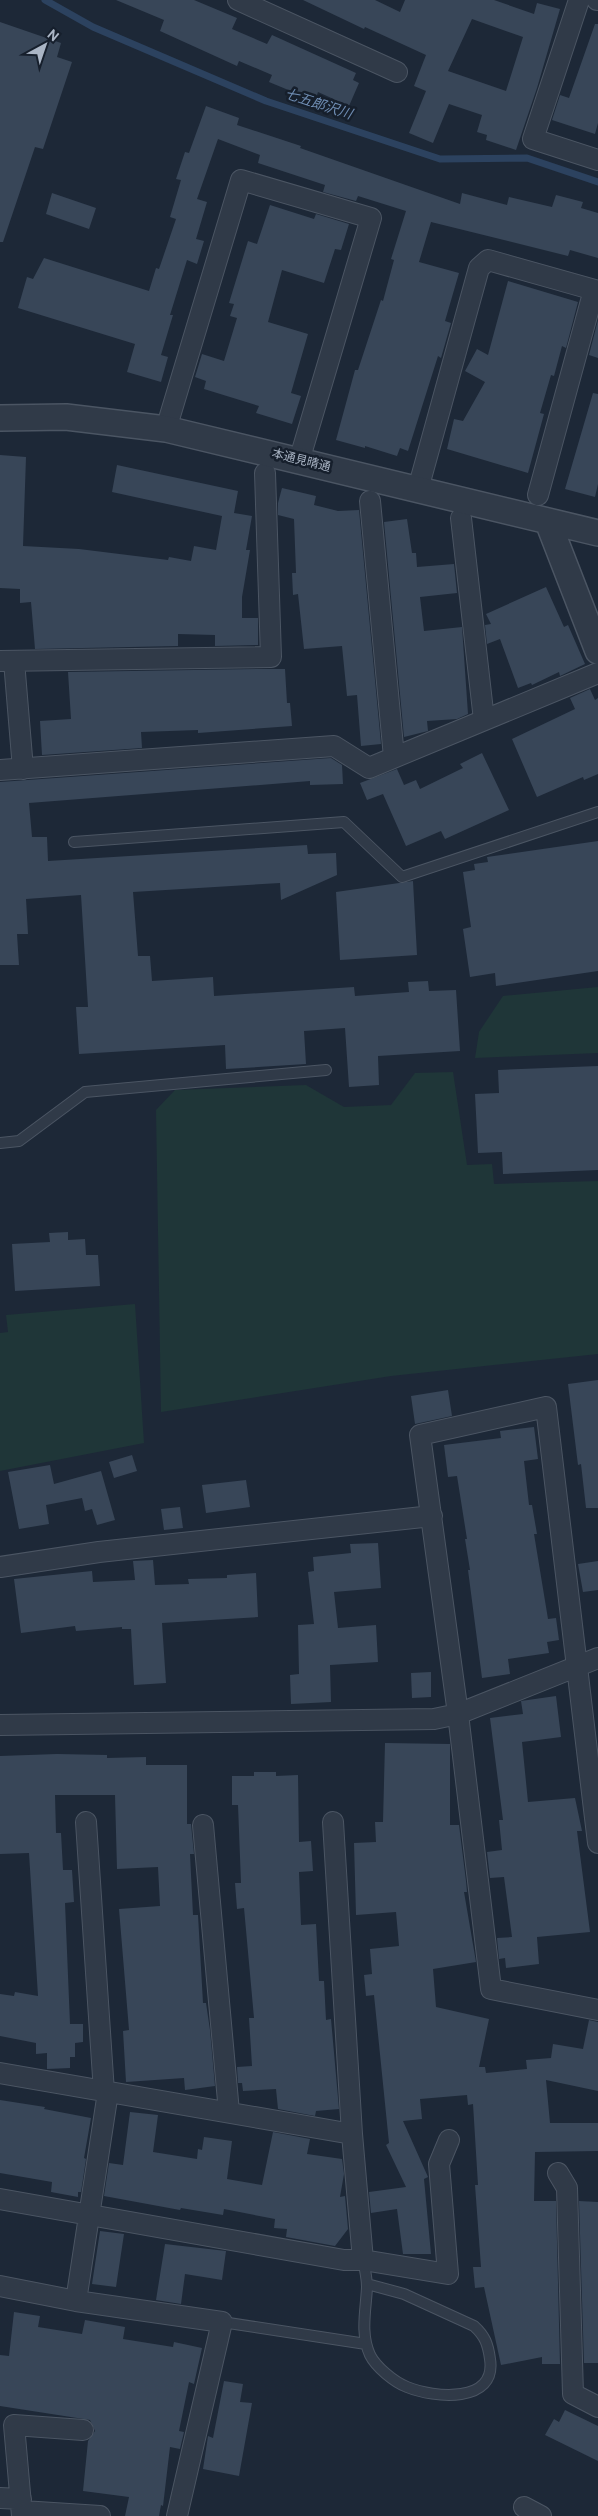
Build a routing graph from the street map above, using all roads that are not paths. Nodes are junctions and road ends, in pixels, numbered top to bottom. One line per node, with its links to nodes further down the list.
1 (238, 0): 3 (street)
2 (579, 0): 4 (street)
3 (397, 72)
4 (598, 160)
5 (596, 291): 10 (street); 11 (street)
6 (0, 418): 7 (street, 本通見晴通)
7 (166, 429): 8 (street, 本通見晴通); 8 (street)
8 (299, 461): 10 (street, 本通見晴通)
9 (266, 474): 17 (street)
10 (418, 489): 14 (street, 本通見晴通)
11 (538, 495)
12 (370, 501): 20 (street)
13 (461, 518): 19 (street)
14 (548, 522): 15 (street, 本通見晴通); 16 (street)
15 (598, 533)
16 (598, 651)
17 (7, 661): 21 (street)
18 (598, 673): 19 (street)
19 (484, 720): 20 (street)
20 (394, 757): 21 (street)
21 (23, 769): 22 (street)
22 (0, 770)
23 (598, 812): 24 (lane)
24 (74, 842)
25 (326, 1070): 26 (lane)
26 (0, 1143)
27 (432, 1516): 28 (street); 30 (street); 31 (street)
28 (0, 1567)
29 (598, 1658): 30 (street)
30 (578, 1667): 31 (street); 36 (street)
31 (458, 1714): 32 (street); 37 (street)
32 (0, 1725)
33 (86, 1822): 39 (street)
34 (333, 1822): 41 (street)
35 (203, 1825): 40 (street)
36 (598, 1843)
37 (598, 2010)
38 (0, 2073): 39 (street)
39 (106, 2092): 40 (street); 45 (street)
40 (229, 2112): 41 (street)
41 (352, 2134): 46 (street)
42 (449, 2140): 46 (street)
43 (558, 2174): 52 (street)
44 (0, 2199): 45 (street)
45 (88, 2215): 46 (street); 49 (street)
46 (363, 2260): 47 (lane)
47 (367, 2284): 51 (lane); 51 (lane)
48 (0, 2286): 49 (street)
49 (76, 2301): 50 (street)
50 (222, 2322): 51 (lane); 57 (street)
51 (366, 2344)
52 (598, 2407)
53 (83, 2430): 55 (street)
54 (0, 2498): 55 (street)
55 (22, 2508): 56 (street)
56 (100, 2516)
57 (177, 2516)

